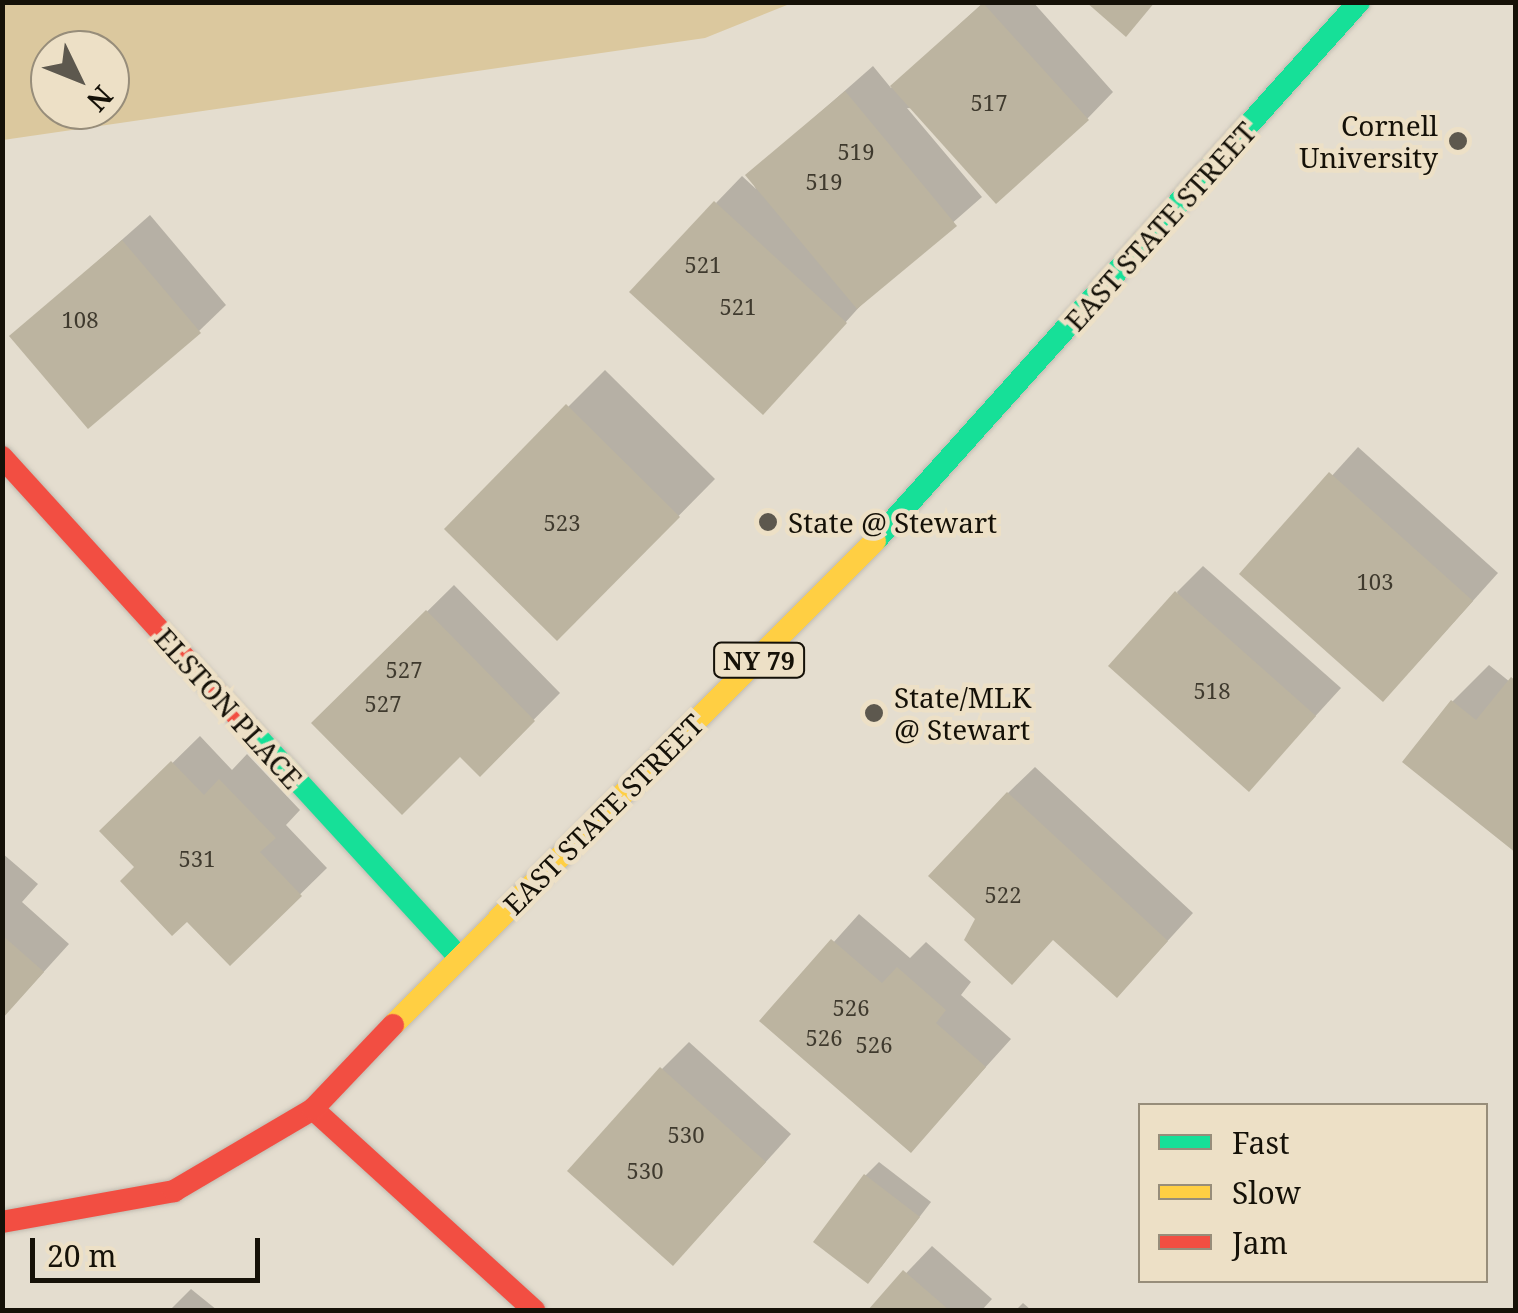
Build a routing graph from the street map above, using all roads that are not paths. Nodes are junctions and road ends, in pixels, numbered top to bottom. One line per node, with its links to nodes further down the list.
1 (1359, 2): 3 (main road, EAST STATE STREET / NY 79)
2 (2, 458): 3 (main road, ELSTON PLACE)
3 (458, 956): 4 (main road, EAST STATE STREET / NY 79)
4 (313, 1109): 5 (main road, EAST STATE STREET / NY 79); 6 (main road)
5 (2, 1222)
6 (534, 1310)

